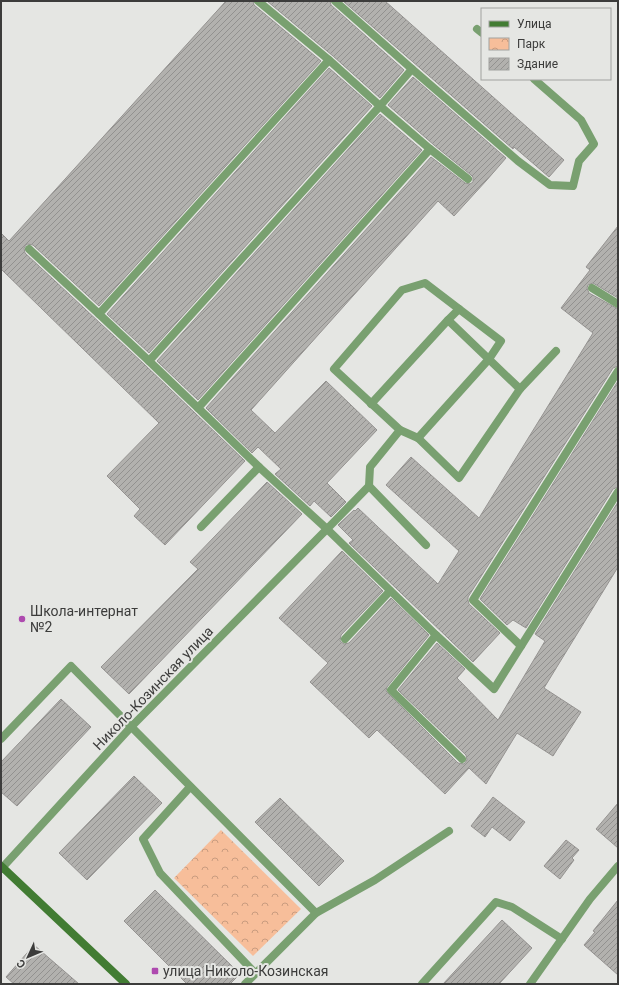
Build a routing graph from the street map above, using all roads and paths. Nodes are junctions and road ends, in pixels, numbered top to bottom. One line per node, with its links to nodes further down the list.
1 (258, 1): 3 (street)
2 (335, 1): 4 (street)
3 (329, 60): 6 (street); 13 (street)
4 (412, 69): 5 (street); 6 (street)
5 (535, 80)
6 (380, 106): 7 (street); 17 (street)
7 (430, 150): 8 (street); 21 (street)
8 (468, 179)
9 (29, 249): 13 (street)
10 (592, 288): 11 (street)
11 (618, 304)
12 (459, 309): 14 (street); 16 (street); 20 (street)
13 (99, 314): 17 (street)
14 (448, 320): 16 (street); 20 (street)
15 (556, 351): 19 (street)
16 (489, 358): 19 (street); 23 (street)
17 (149, 361): 21 (street)
18 (618, 371): 33 (street)
19 (520, 389): 23 (street)
20 (371, 404): 22 (street)
21 (198, 408): 24 (street)
22 (400, 430): 23 (street); 25 (street)
23 (418, 438)
24 (260, 467): 27 (street); 28 (street)
25 (369, 486): 28 (street, Николо-Козинская улица); 29 (street)
26 (618, 492): 33 (street)
27 (201, 528)
28 (326, 529): 30 (street); 34 (street, Николо-Козинская улица)
29 (426, 545)
30 (390, 590): 31 (street); 32 (street)
31 (436, 635): 33 (street); 36 (street)
32 (345, 639)
33 (521, 646)
34 (131, 727): 35 (street); 37 (street); 40 (street, Николо-Козинская улица)
35 (1, 739)
36 (462, 759)
37 (190, 787): 41 (street); 43 (street)
38 (449, 832): 41 (street)
39 (618, 866): 42 (street)
40 (1, 867): 44 (main road)
41 (316, 913): 43 (street)
42 (562, 939): 46 (street); 47 (street)
43 (255, 973): 45 (street)
44 (126, 984)
45 (245, 984)
46 (422, 984)
47 (530, 984)

